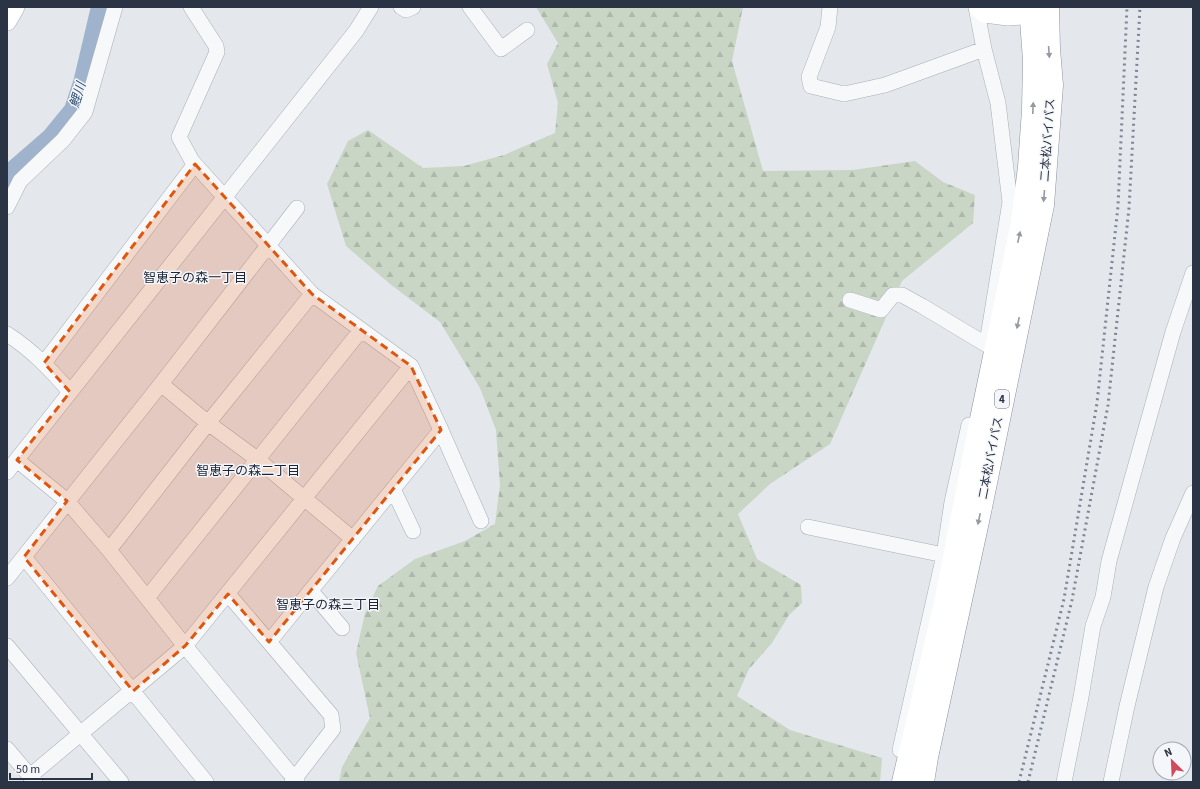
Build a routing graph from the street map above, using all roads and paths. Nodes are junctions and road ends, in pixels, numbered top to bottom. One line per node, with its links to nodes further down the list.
1 (15, 7): 11 (main road)
2 (115, 7): 16 (street)
3 (191, 7): 14 (street)
4 (370, 7): 15 (street)
5 (400, 7): 6 (street)
6 (412, 7)
7 (470, 7): 12 (street)
8 (830, 7): 13 (street)
9 (977, 7): 10 (main road); 13 (street)
10 (1039, 11): 61 (highway, 二本松バイパス / 4, one-way to 10); 62 (highway, 二本松バイパス / 4, one-way to 62)
11 (7, 21)
12 (527, 30)
13 (984, 49): 24 (street)
14 (195, 164): 15 (street); 25 (street)
15 (224, 198): 18 (street); 28 (street)
16 (7, 206)
17 (297, 208): 18 (street)
18 (268, 244): 20 (street); 27 (street)
19 (1193, 273): 63 (street)
20 (312, 294): 22 (street); 29 (street)
21 (850, 300): 24 (street)
22 (361, 330): 26 (street); 31 (street)
23 (7, 334): 25 (street)
24 (987, 345): 43 (street)
25 (44, 363): 28 (street)
26 (411, 366): 30 (street); 36 (street)
27 (161, 384): 29 (street); 37 (street)
28 (70, 392): 32 (street)
29 (208, 423): 31 (street); 42 (street)
30 (441, 430): 34 (street); 38 (street)
31 (257, 459): 36 (street); 48 (street)
32 (17, 460): 33 (street); 37 (street)
33 (7, 472)
34 (393, 489): 40 (street); 41 (street)
35 (1193, 493): 64 (street)
36 (304, 499): 41 (street); 47 (street)
37 (66, 502): 42 (street); 44 (street)
38 (481, 522)
39 (808, 527): 43 (street)
40 (413, 532)
41 (353, 539): 46 (street)
42 (109, 550): 48 (street)
43 (944, 555): 60 (street)
44 (24, 557): 45 (street); 53 (street)
45 (7, 578)
46 (311, 591): 49 (street); 50 (street)
47 (228, 594): 50 (street); 52 (street)
48 (147, 598): 52 (street)
49 (342, 628)
50 (269, 642): 57 (street)
51 (7, 646): 54 (street)
52 (185, 646): 53 (street); 57 (street)
53 (133, 691): 54 (street); 59 (street)
54 (80, 733): 56 (street); 58 (street)
55 (7, 749): 56 (street)
56 (32, 779)
57 (295, 781)
58 (121, 782)
59 (206, 782)
60 (893, 782)
61 (903, 782)
62 (923, 782)
63 (1064, 782)
64 (1111, 782)

